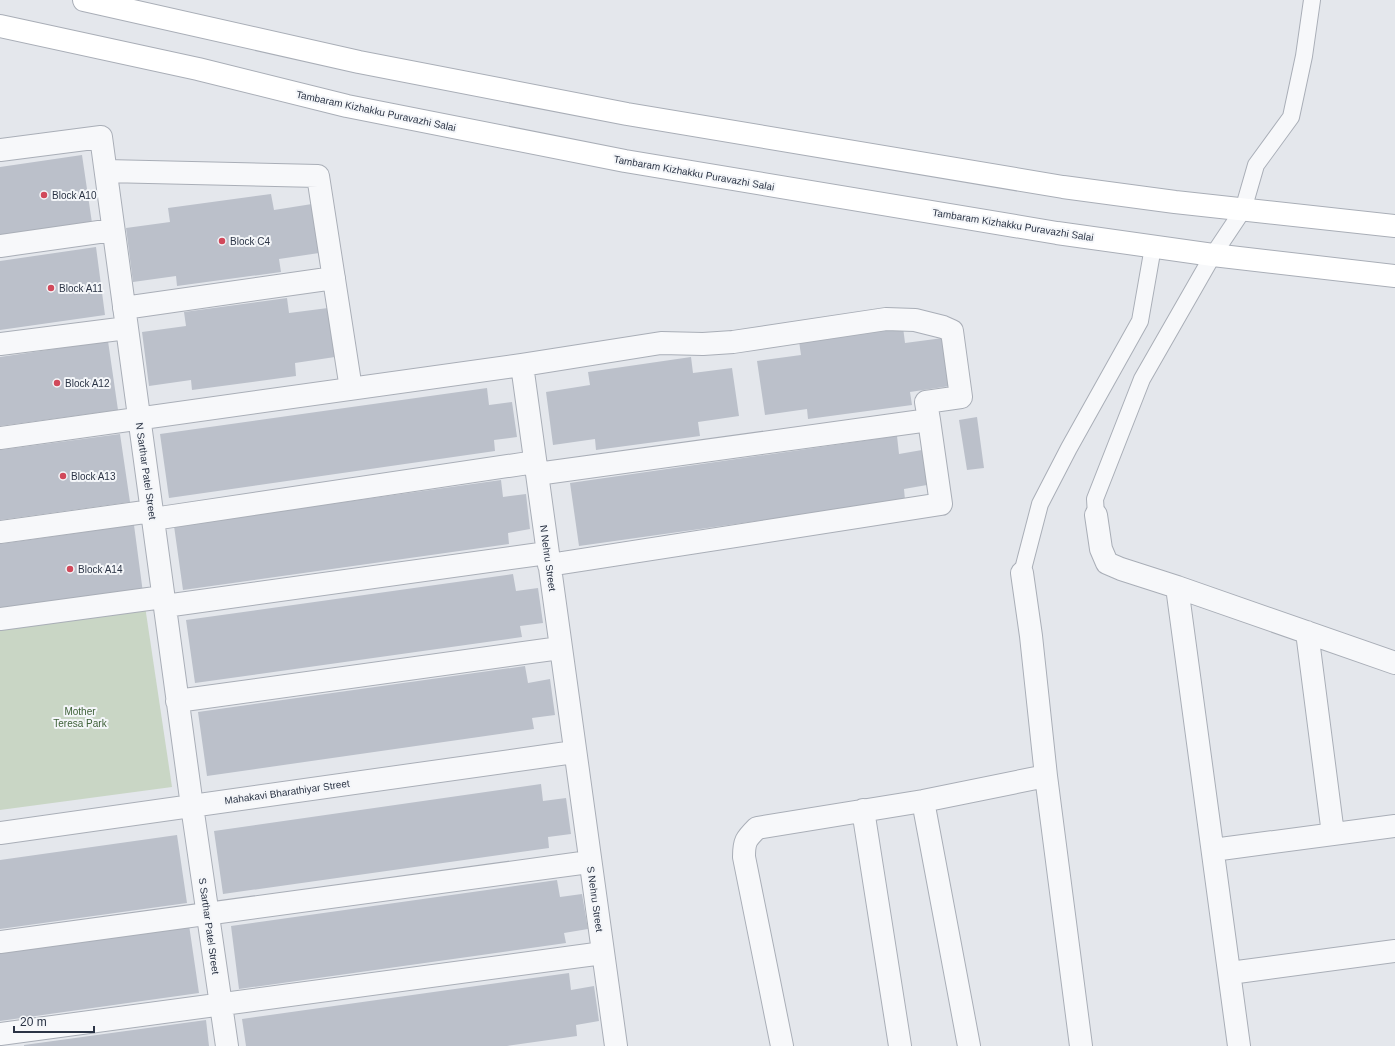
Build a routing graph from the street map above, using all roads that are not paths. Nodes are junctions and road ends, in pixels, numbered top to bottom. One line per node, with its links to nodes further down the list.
1 (84, 0): 6 (main road)
2 (1312, 0): 6 (lane)
3 (0, 26): 10 (main road, Tambaram Kizhakku Puravazhi Salai)
4 (0, 150): 5 (street, N Sarthar Patel Street)
5 (106, 171): 8 (street, N Sarthar Patel Street); 13 (street)
6 (1243, 210): 7 (main road); 11 (lane)
7 (1395, 226)
8 (113, 230): 9 (street); 14 (street, N Sarthar Patel Street)
9 (0, 246)
10 (1153, 247): 11 (main road, Tambaram Kizhakku Puravazhi Salai); 26 (lane)
11 (1213, 255): 12 (main road, Tambaram Kizhakku Puravazhi Salai); 23 (lane)
12 (1395, 276)
13 (334, 278): 14 (street); 17 (street)
14 (125, 318): 15 (street); 18 (street, N Sarthar Patel Street)
15 (0, 344)
16 (522, 364): 17 (street); 19 (street); 21 (street, N Nehru Street)
17 (351, 389): 18 (street)
18 (139, 418): 20 (street); 22 (street, N Sarthar Patel Street)
19 (929, 420): 21 (street); 25 (street)
20 (0, 438)
21 (536, 468): 22 (street); 25 (street, N Nehru Street)
22 (152, 515): 24 (street); 28 (street, N Sarthar Patel Street)
23 (1096, 515): 27 (street)
24 (0, 532)
25 (548, 559): 28 (street); 31 (street, N Nehru Street)
26 (1022, 573): 35 (street)
27 (1177, 587): 30 (street); 42 (street)
28 (164, 602): 29 (street); 33 (street, N Sarthar Patel Street)
29 (0, 619)
30 (1307, 632): 32 (street); 41 (street)
31 (560, 648): 33 (street); 34 (street, N Nehru Street)
32 (1395, 663)
33 (177, 701): 37 (street, N Sarthar Patel Street)
34 (574, 752): 37 (street, Mahakavi Bharathiyar Street); 43 (street, S Nehru Street)
35 (1046, 776): 36 (street); 56 (street)
36 (923, 801): 38 (street); 55 (street)
37 (192, 806): 40 (street, Mahakavi Bharathiyar Street); 44 (street, S Sarthar Patel Street)
38 (863, 810): 53 (street); 54 (street)
39 (1395, 826): 41 (street)
40 (0, 833)
41 (1333, 834): 42 (street)
42 (1213, 850): 48 (street)
43 (590, 862): 44 (street); 47 (street, S Nehru Street)
44 (207, 914): 45 (street); 49 (street, S Sarthar Patel Street)
45 (0, 942)
46 (1395, 951): 48 (street)
47 (603, 953): 49 (street); 52 (street, S Nehru Street)
48 (1230, 974): 57 (street)
49 (220, 1004): 50 (street); 51 (street, S Sarthar Patel Street)
50 (0, 1034)
51 (226, 1046)
52 (616, 1046)
53 (782, 1046)
54 (900, 1046)
55 (969, 1046)
56 (1081, 1046)
57 (1240, 1046)

